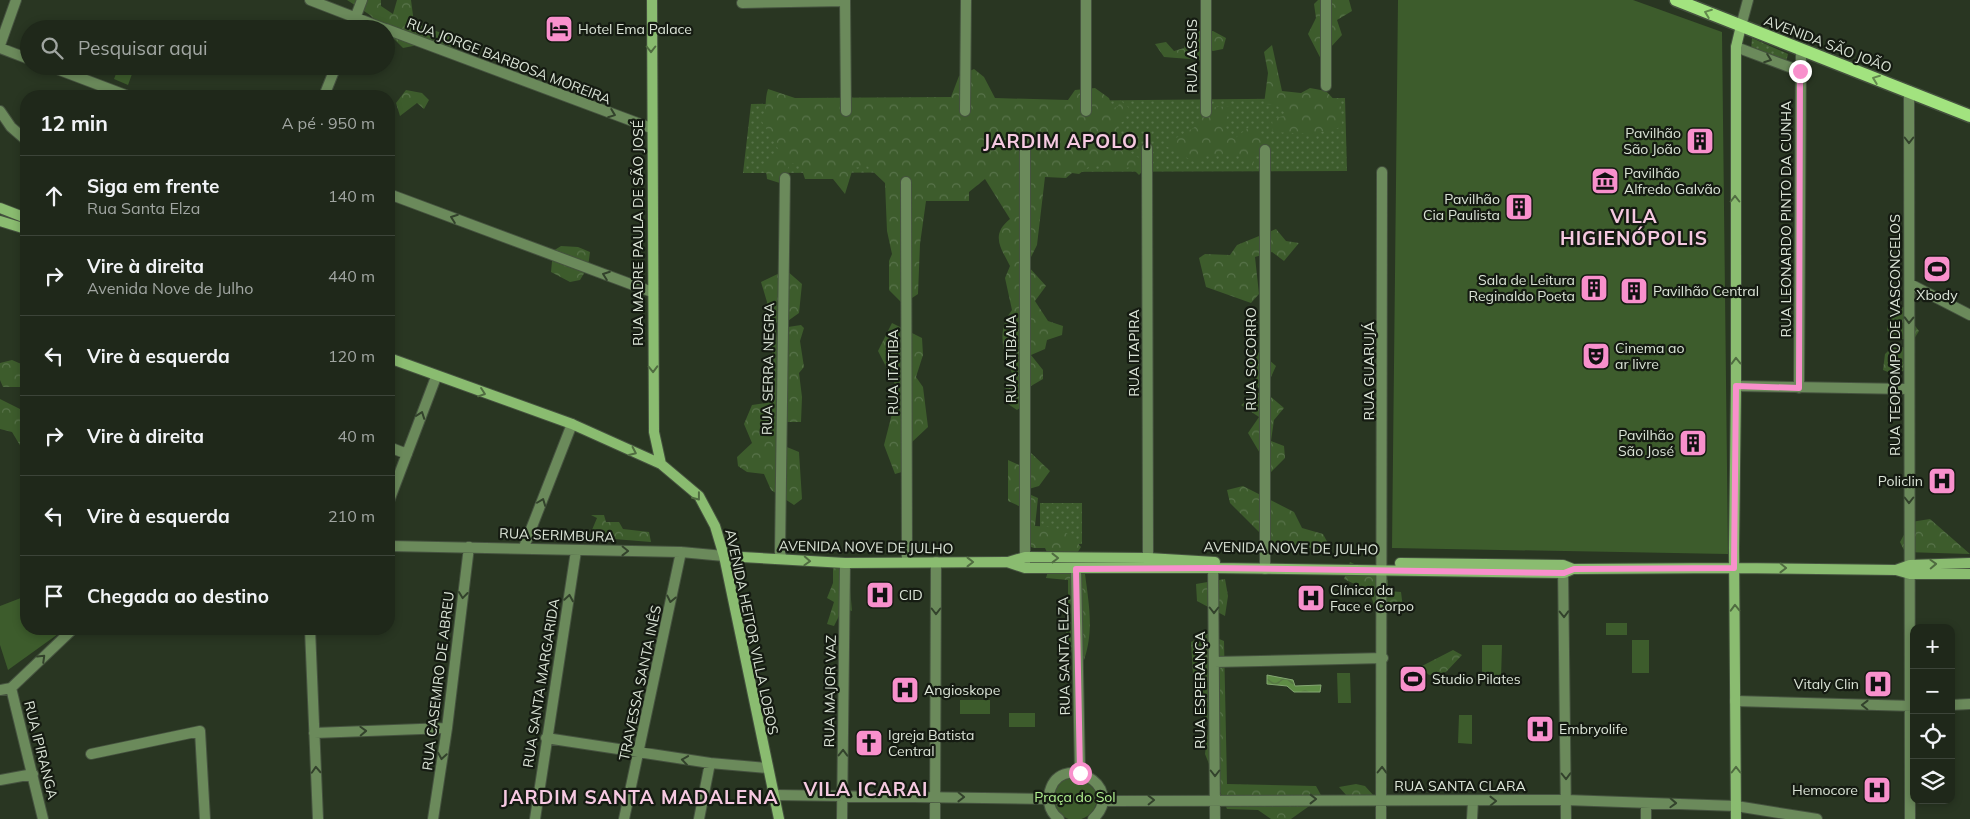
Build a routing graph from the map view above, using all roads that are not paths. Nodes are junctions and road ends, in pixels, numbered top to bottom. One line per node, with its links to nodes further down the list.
1 (16, 0): 17 (street)
2 (310, 0): 13 (street, RUA JORGE BARBOSA MOREIRA)
3 (362, 0): 13 (street)
4 (652, 0): 34 (main road, RUA MADRE PAULA DE SÃO JOSÉ, one-way to 34)
5 (845, 0): 12 (street); 29 (street)
6 (966, 0): 31 (street)
7 (1086, 0): 30 (street)
8 (1206, 0): 32 (street, RUA ASSIS)
9 (1326, 0): 24 (street)
10 (1676, 0): 15 (main road, AVENIDA SÃO JOÃO, one-way to 10)
11 (1748, 0): 15 (street)
12 (742, 3)
13 (355, 18): 14 (street, RUA JORGE BARBOSA MOREIRA)
14 (361, 20)
15 (1741, 26): 18 (main road); 19 (main road, AVENIDA SÃO JOÃO)
16 (395, 32): 34 (street, RUA JORGE BARBOSA MOREIRA, one-way to 34)
17 (0, 46): 20 (street)
18 (1736, 47): 21 (street, one-way to 21); 52 (main road, one-way to 18)
19 (1801, 50): 21 (street, RUA LEONARDO PINTO DA CUNHA); 27 (main road, AVENIDA SÃO JOÃO, one-way to 19)
20 (20, 55)
21 (1800, 71): 53 (street, RUA LEONARDO PINTO DA CUNHA)
22 (73, 75): 25 (street)
23 (332, 75): 26 (street)
24 (1326, 86)
25 (112, 90)
26 (326, 90)
27 (1909, 91): 33 (main road, AVENIDA SÃO JOÃO); 47 (street, RUA TEOPOMPO DE VASCONCELOS, one-way to 47)
28 (0, 110): 35 (street)
29 (846, 111)
30 (1086, 111)
31 (964, 112)
32 (1206, 112)
33 (1970, 116)
34 (651, 128): 48 (main road, RUA MADRE PAULA DE SÃO JOSÉ)
35 (20, 135)
36 (1147, 148): 66 (street, RUA ITAPIRA)
37 (1024, 150): 71 (street, RUA ATIBAIA)
38 (1264, 150): 74 (street, RUA SOCORRO)
39 (1382, 172): 75 (street, RUA GUARUJÁ)
40 (784, 178): 67 (street, RUA SERRA NEGRA)
41 (906, 182): 68 (street, RUA ITATIBA)
42 (395, 196): 48 (street, one-way to 42)
43 (0, 208): 44 (main road)
44 (20, 216)
45 (0, 221): 46 (main road)
46 (20, 227)
47 (1910, 284): 49 (street); 54 (street, RUA TEOPOMPO DE VASCONCELOS, one-way to 54)
48 (652, 292): 58 (main road, RUA MADRE PAULA DE SÃO JOSÉ, one-way to 58)
49 (1970, 315)
50 (395, 360): 51 (main road, AVENIDA HEITOR VILLA LOBOS)
51 (436, 377): 55 (main road, AVENIDA HEITOR VILLA LOBOS, one-way to 55); 57 (street, one-way to 51)
52 (1736, 386): 53 (street); 76 (main road)
53 (1799, 388): 54 (street)
54 (1908, 389): 79 (street, RUA TEOPOMPO DE VASCONCELOS, one-way to 79)
55 (572, 424): 58 (main road, AVENIDA HEITOR VILLA LOBOS, one-way to 58); 62 (street, one-way to 55)
56 (395, 449): 57 (street)
57 (407, 454): 59 (street)
58 (661, 464): 65 (main road, AVENIDA HEITOR VILLA LOBOS, one-way to 65)
59 (395, 485)
60 (395, 546): 61 (street, RUA SERIMBURA)
61 (468, 547): 62 (street, RUA SERIMBURA); 93 (street, RUA CASEMIRO DE ABREU, one-way to 93)
62 (524, 547): 63 (street, RUA SERIMBURA)
63 (576, 550): 64 (street, RUA SERIMBURA, one-way to 64); 95 (street, RUA SANTA MARGARIDA, one-way to 63)
64 (682, 552): 65 (street, RUA SERIMBURA); 96 (street, TRAVESSA SANTA INÊS, one-way to 96)
65 (724, 556): 67 (main road, AVENIDA NOVE DE JULHO); 99 (main road, AVENIDA HEITOR VILLA LOBOS)
66 (1148, 558): 71 (main road, AVENIDA NOVE DE JULHO, one-way to 66); 73 (main road, AVENIDA NOVE DE JULHO)
67 (782, 560): 70 (main road, AVENIDA NOVE DE JULHO, one-way to 70)
68 (907, 562): 69 (main road, AVENIDA NOVE DE JULHO); 70 (main road, AVENIDA NOVE DE JULHO)
69 (936, 562): 71 (main road, AVENIDA NOVE DE JULHO, one-way to 71); 105 (street, one-way to 105)
70 (845, 563): 104 (street, RUA MAJOR VAZ, one-way to 70)
71 (1025, 563): 77 (main road, AVENIDA NOVE DE JULHO)
72 (1970, 563): 79 (main road, AVENIDA NOVE DE JULHO, one-way to 72)
73 (1213, 565): 74 (main road, AVENIDA NOVE DE JULHO); 77 (main road, AVENIDA NOVE DE JULHO); 84 (street, RUA ESPERANÇA, one-way to 84)
74 (1265, 565): 75 (main road, AVENIDA NOVE DE JULHO)
75 (1383, 566): 78 (main road, AVENIDA NOVE DE JULHO); 83 (street, RUA GUARUJÁ)
76 (1734, 568): 78 (main road, AVENIDA NOVE DE JULHO); 79 (main road, AVENIDA NOVE DE JULHO, one-way to 79); 88 (main road, one-way to 76)
77 (1076, 569): 100 (street, RUA SANTA ELZA)
78 (1567, 569): 109 (street, one-way to 109)
79 (1910, 570): 80 (main road, AVENIDA NOVE DE JULHO); 85 (street, RUA TEOPOMPO DE VASCONCELOS)
80 (1970, 574)
81 (67, 635): 86 (street, one-way to 81)
82 (310, 635): 94 (street)
83 (1383, 658): 84 (street); 108 (street, RUA GUARUJÁ, one-way to 83)
84 (1214, 662): 107 (street, RUA ESPERANÇA, one-way to 107)
85 (1911, 669)
86 (11, 688): 87 (street); 101 (street, RUA IPIRANGA)
87 (0, 690)
88 (1736, 702): 91 (street, one-way to 88); 113 (main road, one-way to 88)
89 (1970, 704): 90 (street)
90 (1955, 705)
91 (1910, 706)
92 (1912, 714): 133 (street, RUA TEOPOMPO DE VASCONCELOS)
93 (447, 728): 94 (street, one-way to 93); 117 (street, RUA CASEMIRO DE ABREU, one-way to 117)
94 (314, 733): 116 (street, one-way to 94)
95 (546, 738): 96 (street); 118 (street, RUA SANTA MARGARIDA)
96 (639, 753): 98 (street, one-way to 96); 119 (street, TRAVESSA SANTA INÊS)
97 (91, 754): 115 (street)
98 (710, 763): 99 (street); 120 (street)
99 (768, 768): 103 (main road, AVENIDA HEITOR VILLA LOBOS)
100 (1080, 773): 106 (street); 110 (street)
101 (33, 774): 102 (street); 114 (street, RUA IPIRANGA)
102 (0, 780)
103 (774, 795): 104 (street); 121 (main road, AVENIDA HEITOR VILLA LOBOS)
104 (842, 796): 105 (street); 122 (street, RUA MAJOR VAZ)
105 (935, 797): 106 (street, one-way to 106); 123 (street)
106 (1049, 799): 124 (street)
107 (1215, 799): 108 (street, RUA SANTA CLARA, one-way to 108); 110 (street, RUA SANTA CLARA, one-way to 107); 126 (street, RUA ESPERANÇA)
108 (1382, 799): 111 (street, RUA SANTA CLARA); 127 (street, RUA GUARUJÁ)
109 (1566, 800): 111 (street, RUA SANTA CLARA, one-way to 109); 112 (street, RUA SANTA CLARA); 129 (street)
110 (1102, 801): 125 (street)
111 (1473, 801): 128 (street)
112 (1646, 803): 113 (street, RUA SANTA CLARA, one-way to 113); 130 (street)
113 (1736, 806): 131 (main road); 132 (street, RUA SANTA CLARA)
114 (43, 819)
115 (205, 819)
116 (318, 819)
117 (433, 819)
118 (535, 819)
119 (624, 819)
120 (698, 819)
121 (779, 819)
122 (842, 819)
123 (935, 819)
124 (1059, 819)
125 (1093, 819)
126 (1215, 819)
127 (1381, 819)
128 (1472, 819)
129 (1566, 819)
130 (1646, 819)
131 (1736, 819)
132 (1817, 819)
133 (1910, 819)

